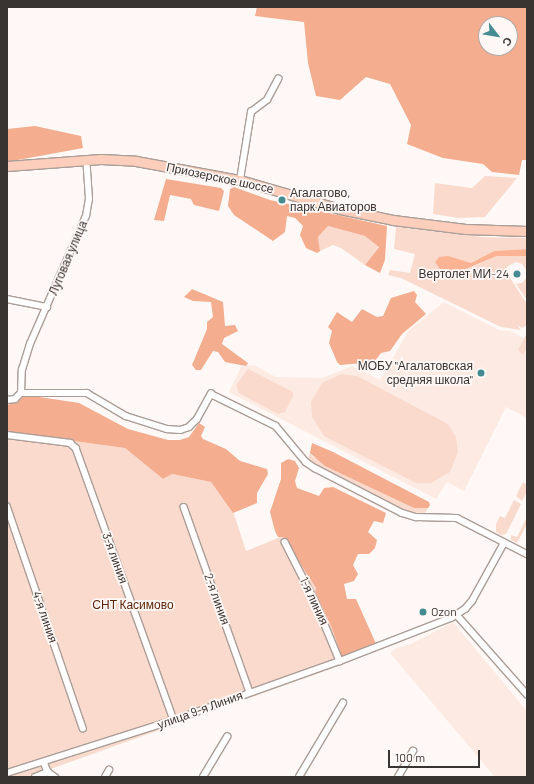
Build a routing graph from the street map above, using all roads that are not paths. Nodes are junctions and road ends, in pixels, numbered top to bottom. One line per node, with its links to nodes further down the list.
1 (278, 79): 4 (street)
2 (93, 159): 3 (main road, Приозерское шоссе); 4 (main road, Приозерское шоссе); 7 (street, Луговая улица)
3 (7, 166)
4 (240, 180): 5 (main road, Приозерское шоссе)
5 (527, 231)
6 (7, 299): 7 (street, Луговая улица)
7 (47, 307): 8 (street, Луговая улица)
8 (21, 393): 9 (street); 14 (street)
9 (7, 400)
10 (7, 435): 21 (street, 3-я линия)
11 (7, 506): 22 (street, 4-я линия)
12 (184, 507): 18 (street, 2-я линия)
13 (285, 542): 17 (street, 1-я линия)
14 (504, 543): 15 (street); 16 (street)
15 (527, 554)
16 (457, 615): 17 (street, улица 9-я Линия); 19 (street)
17 (340, 661): 18 (street, улица 9-я Линия)
18 (250, 692): 21 (street, улица 9-я Линия)
19 (527, 694)
20 (343, 703): 33 (street)
21 (174, 720): 25 (street, улица 9-я Линия)
22 (83, 728)
23 (227, 737): 32 (street)
24 (413, 751): 34 (street)
25 (44, 762): 27 (street); 28 (street, улица 9-я Линия)
26 (109, 770): 31 (street)
27 (48, 772): 29 (street); 30 (street)
28 (7, 773)
29 (35, 777)
30 (56, 777)
31 (105, 777)
32 (202, 777)
33 (299, 777)
34 (398, 777)

